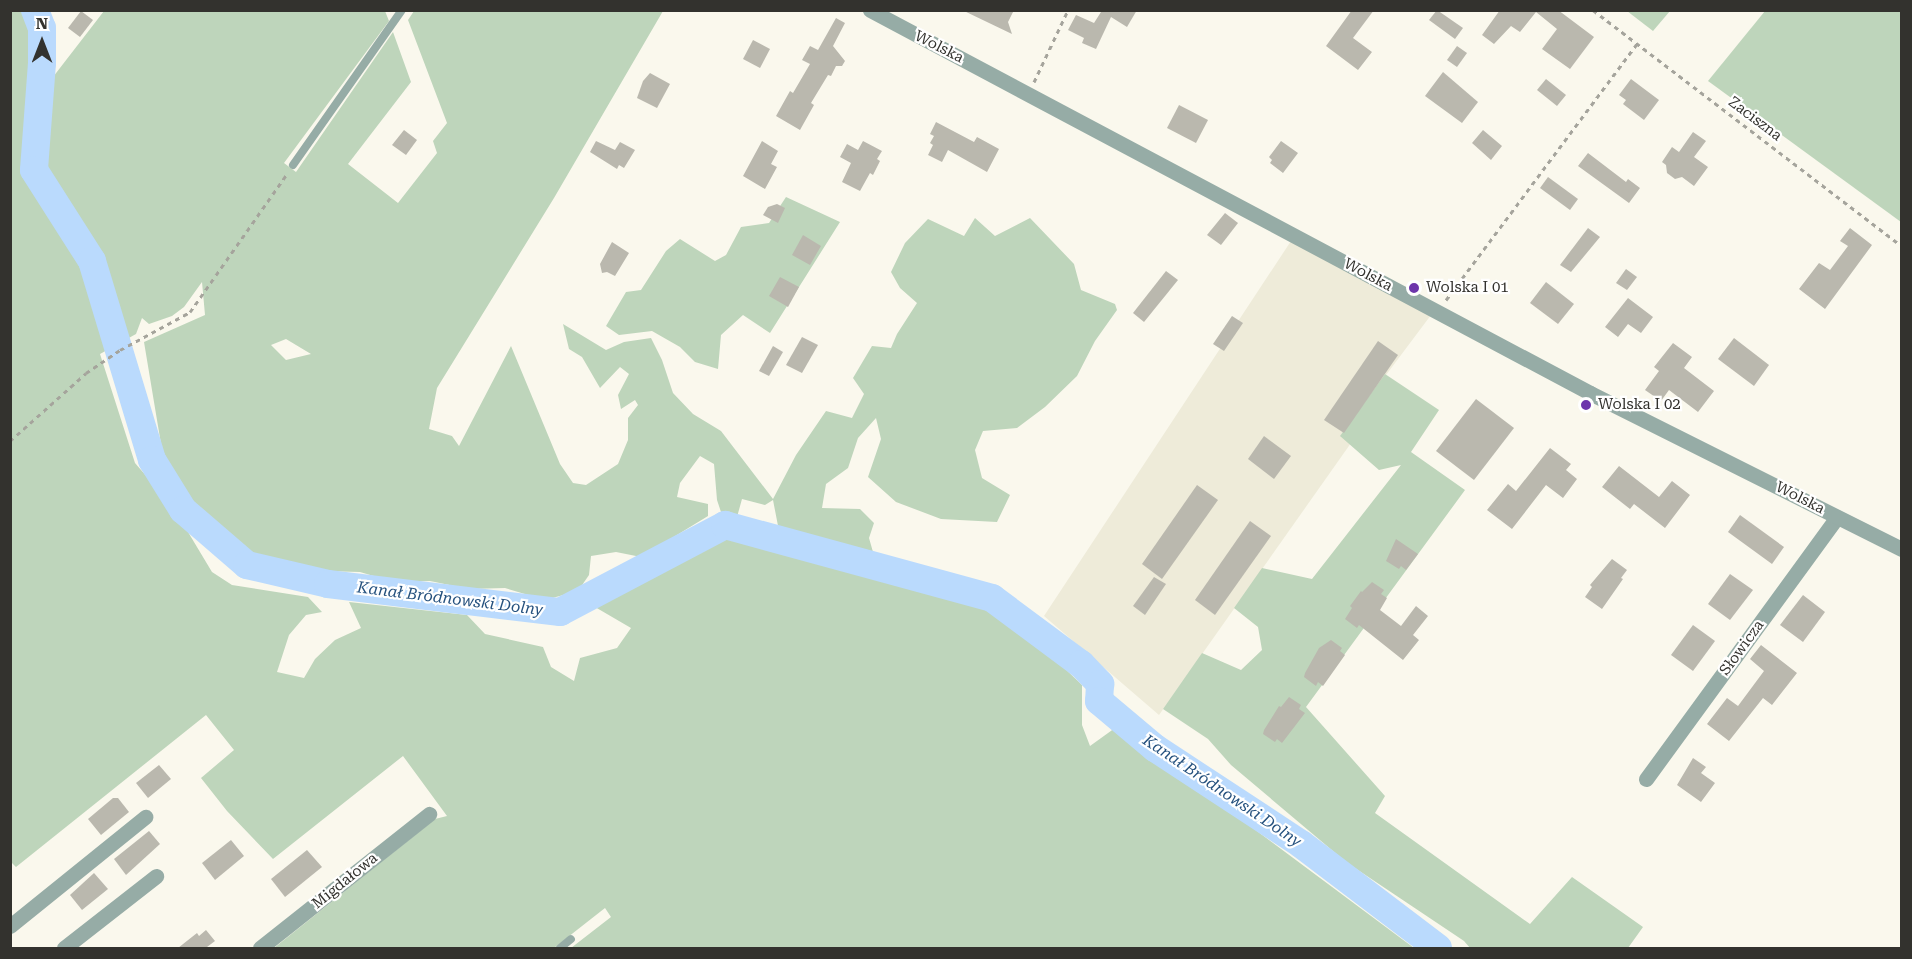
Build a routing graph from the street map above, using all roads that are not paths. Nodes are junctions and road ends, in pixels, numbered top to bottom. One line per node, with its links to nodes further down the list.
1 (402, 10): 3 (lane)
2 (870, 10): 4 (street, Wolska)
3 (293, 165)
4 (1837, 517): 5 (street, Wolska); 6 (street, Słowicza)
5 (1902, 549)
6 (1647, 779)
7 (429, 814): 13 (street, Migdałowa)
8 (145, 817): 10 (street)
9 (156, 876): 12 (street)
10 (10, 926)
11 (571, 939): 14 (lane)
12 (64, 948)
13 (260, 948)
14 (560, 948)

